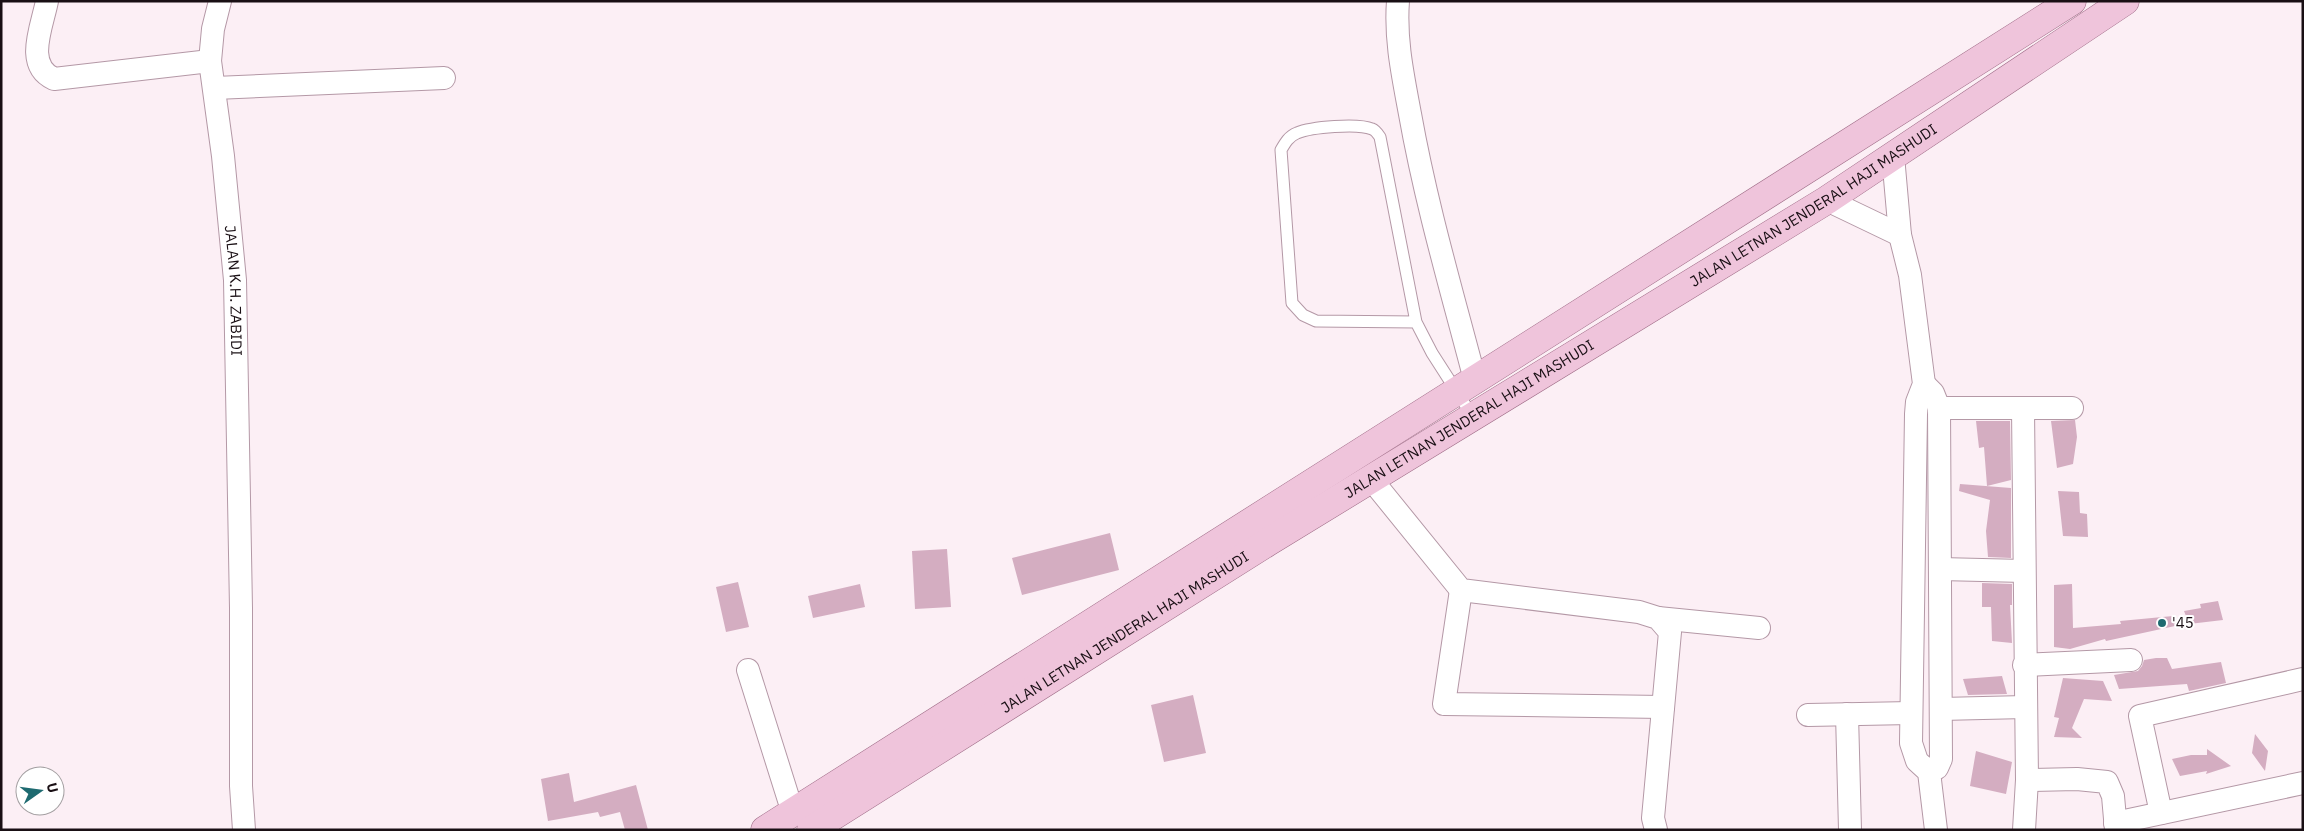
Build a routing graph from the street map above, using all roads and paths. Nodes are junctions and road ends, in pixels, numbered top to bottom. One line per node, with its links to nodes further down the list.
1 (47, 1): 6 (street)
2 (220, 1): 6 (street, JALAN K.H. ZABIDI)
3 (1398, 1): 14 (street)
4 (2072, 1): 14 (main road, JALAN LETNAN JENDERAL HAJI MASHUDI)
5 (2125, 1): 9 (main road, JALAN LETNAN JENDERAL HAJI MASHUDI)
6 (210, 61): 8 (street, JALAN K.H. ZABIDI)
7 (444, 78): 8 (street)
8 (215, 88): 41 (street, JALAN K.H. ZABIDI)
9 (1892, 156): 10 (main road, JALAN LETNAN JENDERAL HAJI MASHUDI); 11 (street)
10 (1827, 200): 11 (street); 18 (main road, JALAN LETNAN JENDERAL HAJI MASHUDI)
11 (1900, 235): 13 (street)
12 (1416, 322): 12 (lane); 14 (lane)
13 (1924, 384): 15 (street); 33 (street)
14 (1467, 385): 18 (lane); 39 (main road, JALAN LETNAN JENDERAL HAJI MASHUDI)
15 (1939, 408): 17 (street); 20 (street)
16 (2072, 408): 17 (street)
17 (2023, 410): 21 (street)
18 (1473, 417): 19 (main road, JALAN LETNAN JENDERAL HAJI MASHUDI)
19 (1371, 479): 22 (street); 39 (main road, JALAN LETNAN JENDERAL HAJI MASHUDI)
20 (1940, 569): 21 (street); 31 (street)
21 (2024, 571): 26 (street)
22 (1461, 590): 23 (street); 29 (street)
23 (1658, 618): 24 (street); 29 (street)
24 (1759, 628)
25 (2130, 660): 26 (street)
26 (2024, 665): 30 (street)
27 (748, 670): 39 (street)
28 (2303, 679): 38 (street)
29 (1663, 706): 43 (street)
30 (2025, 707): 31 (street); 36 (street)
31 (1941, 709): 35 (street)
32 (1847, 714): 33 (street); 34 (street); 44 (street)
33 (1912, 714): 35 (street)
34 (1808, 715)
35 (1929, 772): 45 (street)
36 (2027, 780): 40 (street); 46 (street)
37 (2303, 783): 38 (street)
38 (2161, 813): 40 (street)
39 (802, 821): 42 (main road, JALAN LETNAN JENDERAL HAJI MASHUDI)
40 (2115, 826)
41 (244, 830)
42 (766, 830)
43 (1656, 830)
44 (1850, 830)
45 (1936, 830)
46 (2024, 830)

